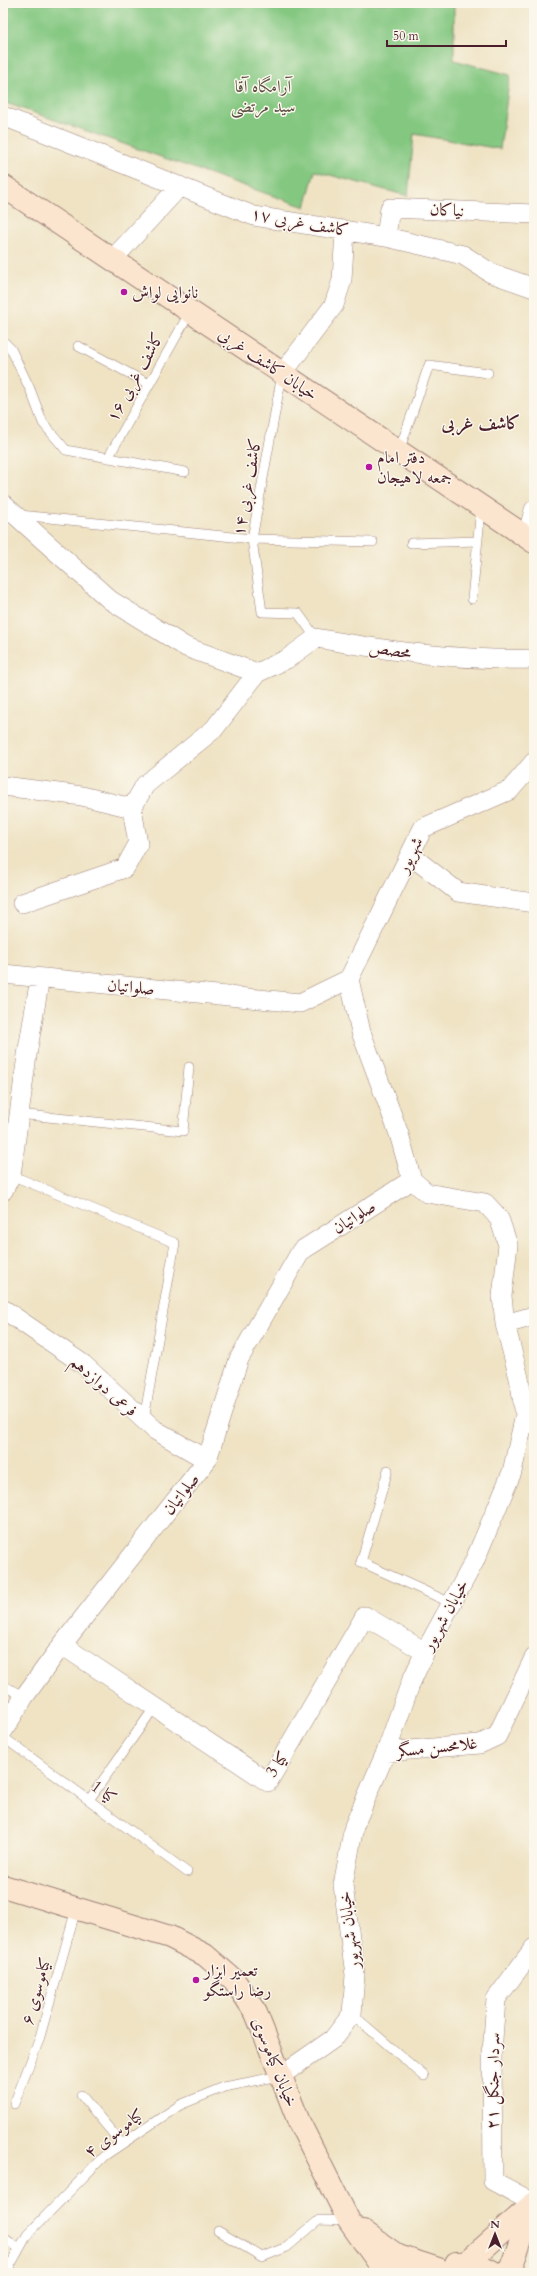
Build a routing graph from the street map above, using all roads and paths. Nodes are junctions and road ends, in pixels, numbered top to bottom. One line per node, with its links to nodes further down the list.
1 (3, 116): 3 (street, کاشف غربی ۱۷)
2 (3, 186): 7 (main road, خیابان کاشف غربی)
3 (180, 186): 5 (street, کاشف غربی ۱۷); 7 (street)
4 (534, 214): 6 (street, نیاکان)
5 (345, 230): 6 (street, کاشف غربی ۱۷); 13 (street)
6 (386, 237): 8 (street, کاشف غربی ۱۷)
7 (112, 260): 9 (main road, خیابان کاشف غربی)
8 (534, 288)
9 (190, 312): 13 (main road, خیابان کاشف غربی); 14 (lane, کاشف غربی ۱۶)
10 (3, 341): 16 (lane)
11 (78, 346): 14 (lane)
12 (488, 373): 15 (lane)
13 (282, 374): 15 (main road, خیابان کاشف غربی); 21 (lane, کاشف غربی ۱۴)
14 (149, 384): 16 (lane, کاشف غربی ۱۶)
15 (399, 451): 18 (main road, خیابان کاشف غربی)
16 (108, 458): 17 (lane)
17 (185, 472)
18 (481, 506): 22 (main road, خیابان کاشف غربی); 23 (lane)
19 (8, 509): 21 (lane); 29 (street)
20 (534, 510): 22 (street)
21 (252, 539): 24 (lane); 27 (lane, کاشف غربی ۱۴)
22 (530, 540)
23 (478, 541): 25 (lane); 26 (lane)
24 (373, 542)
25 (411, 543)
26 (472, 599)
27 (316, 638): 28 (street, محصص); 29 (street)
28 (534, 659)
29 (257, 672): 32 (street)
30 (534, 762): 33 (street, شهریور)
31 (3, 786): 32 (street)
32 (132, 808): 34 (street)
33 (410, 855): 35 (street); 38 (street, شهریور)
34 (22, 903)
35 (534, 903)
36 (3, 974): 37 (street, صلواتیان)
37 (40, 978): 38 (street, صلواتیان); 40 (street)
38 (350, 980): 41 (street)
39 (189, 1067): 40 (lane)
40 (18, 1114): 42 (street)
41 (412, 1180): 45 (street, خیابان شهریور); 47 (street, صلواتیان)
42 (7, 1183): 46 (lane)
43 (3, 1309): 46 (street, فرعی دوازدهم)
44 (534, 1316): 45 (street)
45 (505, 1324): 49 (street, خیابان شهریور)
46 (144, 1420): 47 (street, فرعی دوازدهم)
47 (207, 1460): 50 (street, صلواتیان)
48 (388, 1470): 49 (lane)
49 (451, 1603): 51 (street, خیابان شهریور)
50 (62, 1646): 54 (street, صلواتیان); 55 (street, کیا 3)
51 (425, 1652): 55 (street, کیا 3); 58 (street, خیابان شهریور)
52 (534, 1660): 58 (street, غلامحسن مسگر)
53 (3, 1685): 54 (lane)
54 (24, 1697): 56 (street, صلواتیان)
55 (154, 1708): 59 (lane)
56 (3, 1731)
57 (3, 1737): 59 (lane, کیا 1)
58 (386, 1752): 64 (street, خیابان شهریور)
59 (89, 1800): 60 (lane, کیا 1)
60 (187, 1872)
61 (3, 1886): 62 (main road, خیابان کیاموسوی)
62 (76, 1909): 65 (main road, خیابان کیاموسوی); 68 (lane, کیاموسوی ۶)
63 (534, 1948): 70 (street, سردار جنگل ۲۱)
64 (352, 2014): 65 (street); 66 (lane)
65 (280, 2076): 69 (lane, کیاموسوی ۴); 71 (main road, خیابان کیاموسوی)
66 (424, 2076)
67 (81, 2095): 69 (lane)
68 (14, 2104)
69 (122, 2144): 74 (lane, کیاموسوی ۴)
70 (534, 2203): 75 (main road); 80 (main road)
71 (349, 2221): 72 (lane); 76 (main road); 78 (main road, خیابان کیاموسوی)
72 (218, 2231)
73 (3, 2237): 74 (lane)
74 (19, 2249): 77 (lane, کیاموسوی ۴)
75 (467, 2262): 76 (main road); 79 (main road)
76 (435, 2271)
77 (6, 2273)
78 (386, 2273)
79 (495, 2273)
80 (509, 2273)

